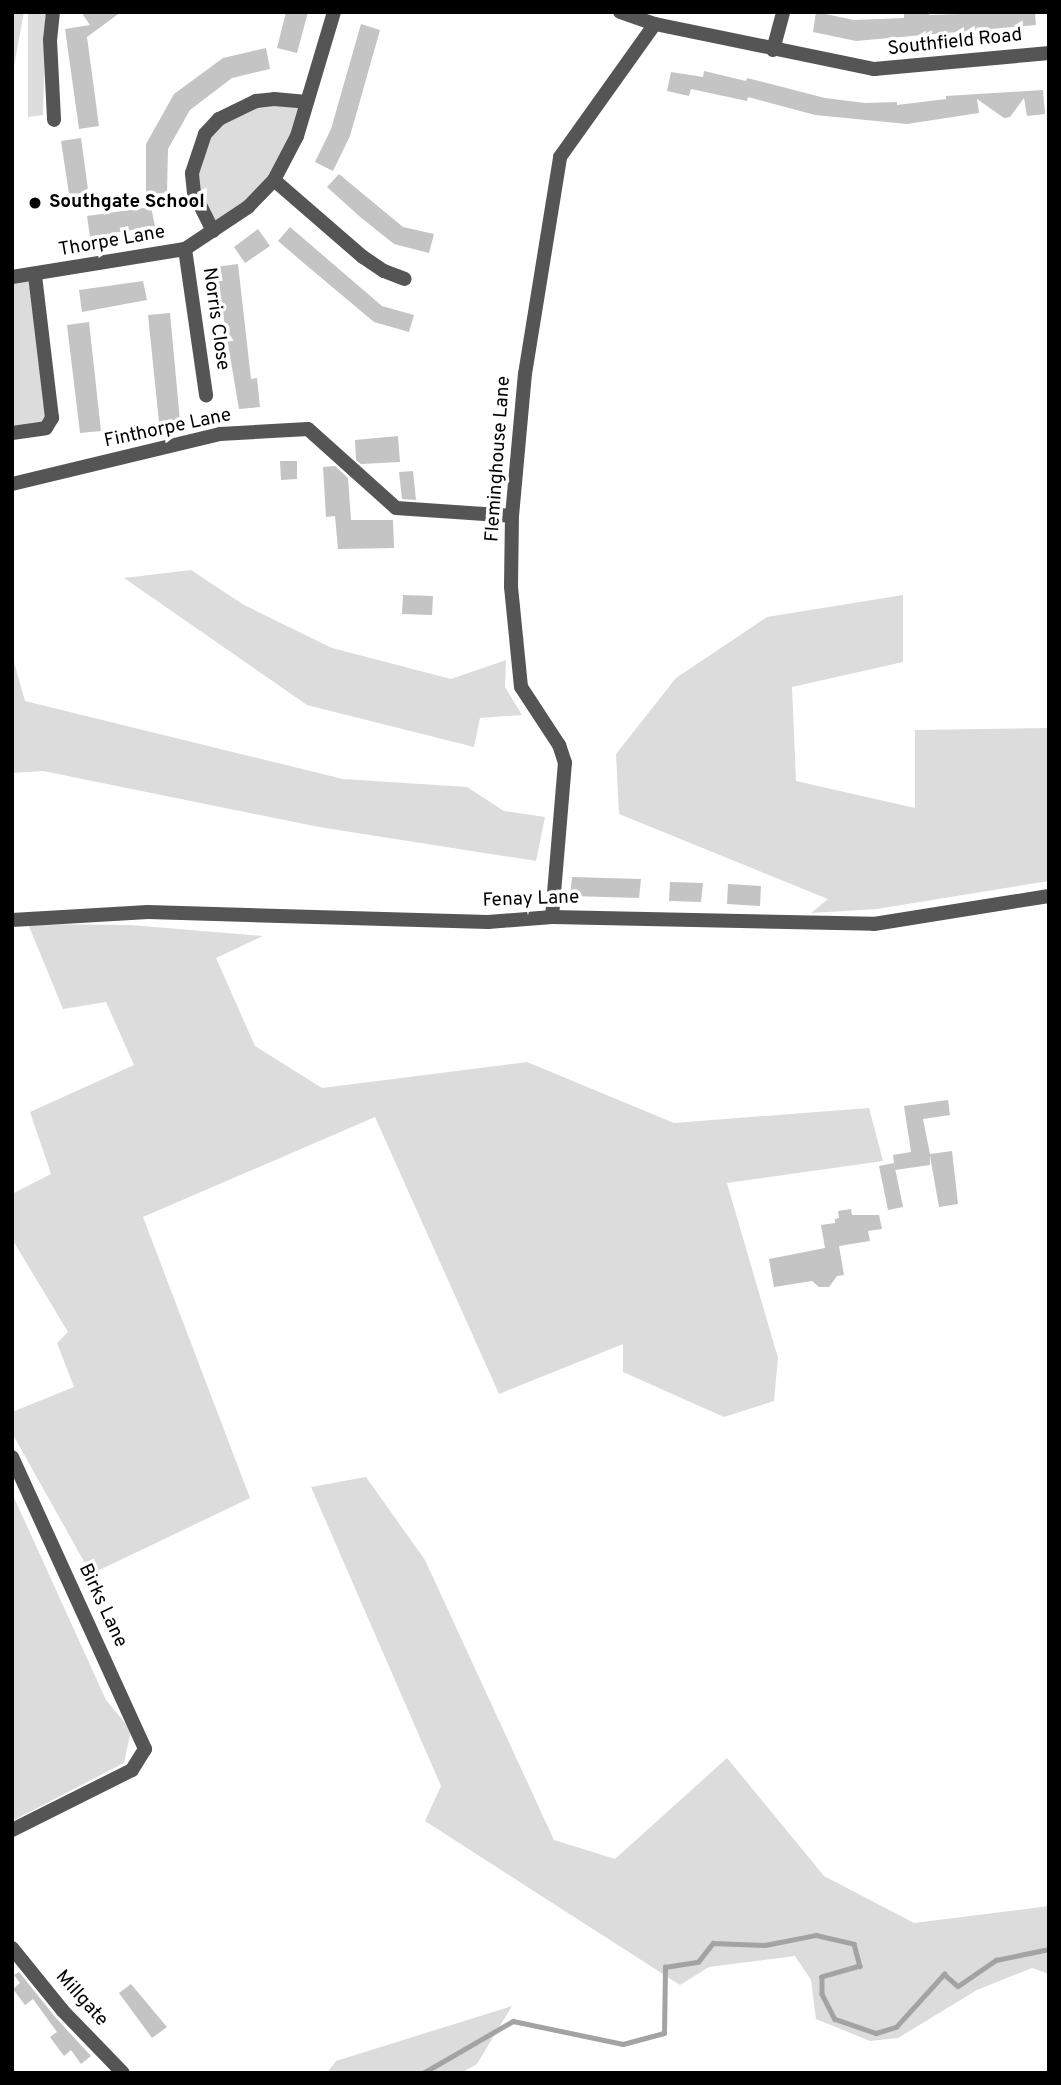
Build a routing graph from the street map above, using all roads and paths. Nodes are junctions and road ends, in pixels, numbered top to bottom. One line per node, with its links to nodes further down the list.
1 (53, 12): 9 (street)
2 (334, 12): 8 (street, Thorpe Lane)
3 (620, 12): 5 (street, Southfield Road)
4 (783, 12): 6 (street)
5 (655, 24): 6 (street, Southfield Road); 19 (street, Fleminghouse Lane)
6 (774, 50): 7 (street, Southfield Road)
7 (1049, 53)
8 (307, 102): 10 (street, Thorpe Lane); 11 (street)
9 (54, 120)
10 (274, 180): 11 (street, Thorpe Lane); 15 (street)
11 (213, 231): 12 (street, Thorpe Lane)
12 (186, 249): 13 (street, Thorpe Lane); 16 (street, Norris Close)
13 (35, 275): 14 (street, Thorpe Lane); 17 (street)
14 (12, 277)
15 (405, 279)
16 (206, 395)
17 (12, 433)
18 (12, 484): 19 (street, Finthorpe Lane)
19 (512, 516): 21 (street, Fleminghouse Lane)
20 (1049, 896): 21 (street, Fenay Lane)
21 (552, 917): 22 (street, Fenay Lane)
22 (12, 920)
23 (12, 1457): 24 (street, Birks Lane)
24 (12, 1830)
25 (12, 1948): 26 (street, Millgate)
26 (123, 2073)

